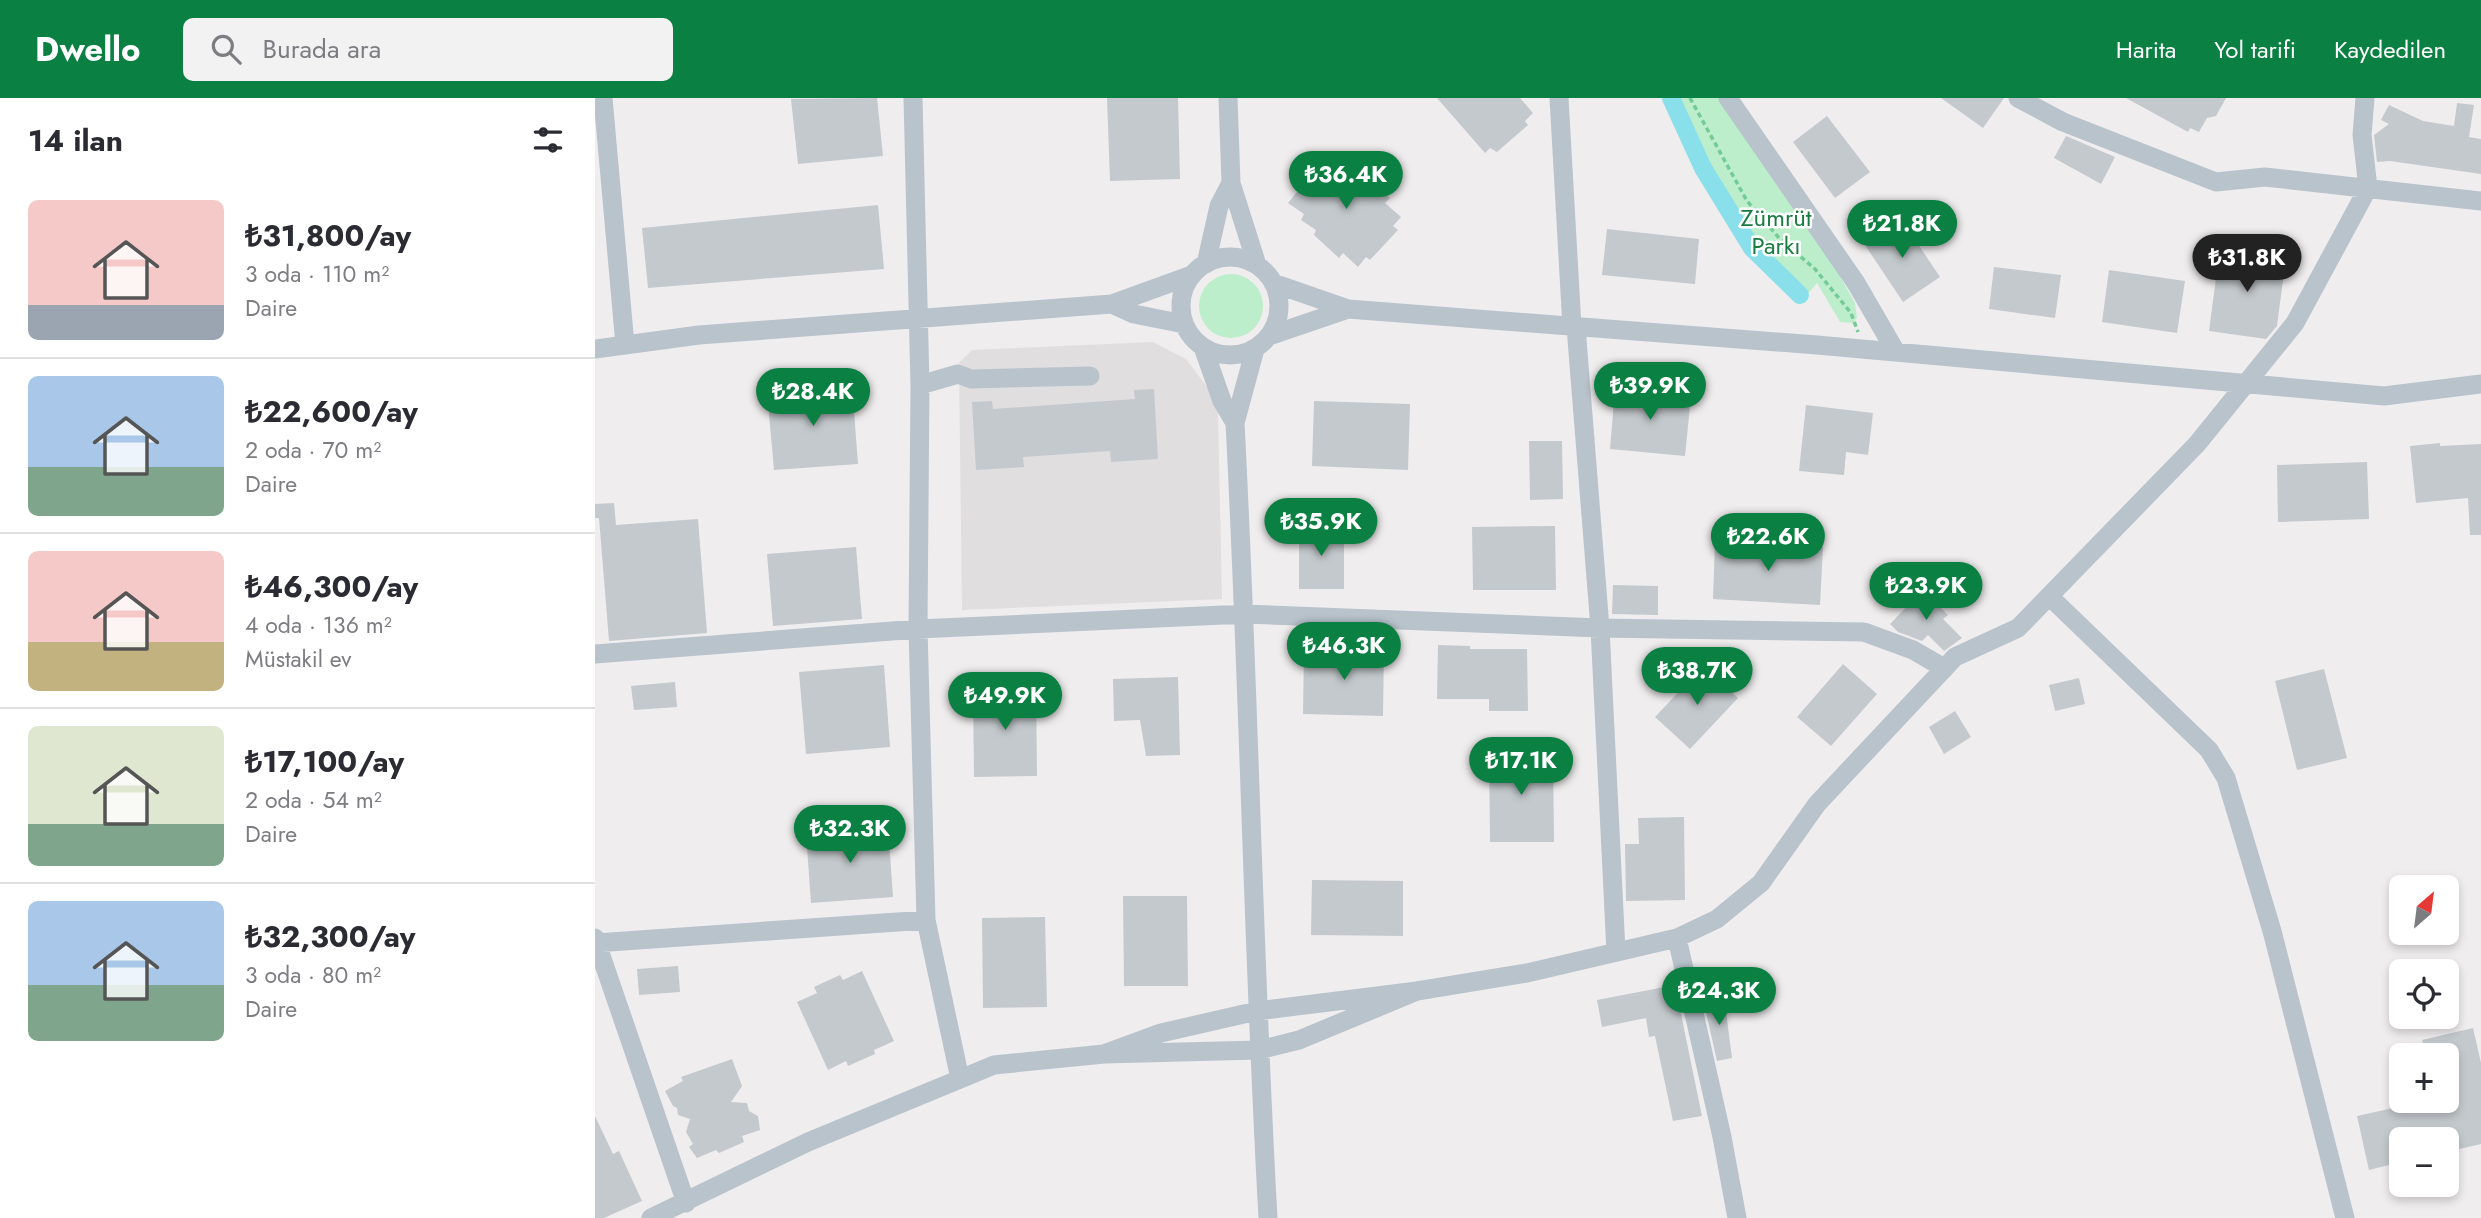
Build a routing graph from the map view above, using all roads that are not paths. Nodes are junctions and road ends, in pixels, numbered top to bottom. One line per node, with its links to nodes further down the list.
1 (603, 98): 20 (street)
2 (913, 98): 16 (street)
3 (1228, 98): 8 (street)
4 (1559, 98): 18 (street)
5 (1728, 98): 23 (street)
6 (2018, 98): 9 (street)
7 (2365, 98): 9 (street)
8 (1231, 183): 11 (street); 12 (street)
9 (2368, 188): 10 (street); 25 (street)
10 (2481, 201)
11 (1257, 265): 12 (street); 13 (street)
12 (1199, 269): 14 (street); 17 (street)
13 (1273, 283): 15 (street); 19 (street)
14 (1112, 304): 16 (street); 17 (street)
15 (1349, 309): 18 (street); 19 (street)
16 (919, 319): 20 (street); 27 (street)
17 (1184, 324): 21 (street)
18 (1574, 327): 23 (street); 31 (street)
19 (1262, 342): 21 (street); 28 (street)
20 (625, 345): 22 (street)
21 (1203, 347): 28 (street)
22 (595, 349)
23 (1896, 352): 25 (street)
24 (1090, 376): 27 (street)
25 (2246, 384): 26 (street); 29 (street)
26 (2481, 384)
27 (920, 386): 32 (street)
28 (1235, 423): 30 (street)
29 (2049, 596): 34 (street); 48 (street)
30 (1245, 614): 31 (street); 32 (street); 40 (street)
31 (1600, 628): 34 (street); 38 (street)
32 (918, 629): 33 (street); 35 (street)
33 (595, 654)
34 (1944, 668): 36 (street)
35 (926, 920): 37 (street); 43 (street)
36 (1677, 937): 38 (street); 47 (street)
37 (596, 942): 44 (street)
38 (1616, 952): 39 (street)
39 (1417, 991): 40 (street); 41 (street)
40 (1257, 1011): 41 (street); 42 (street)
41 (1259, 1050): 42 (street); 46 (street)
42 (1104, 1054): 43 (street)
43 (960, 1079): 44 (street)
44 (686, 1203): 45 (street)
45 (651, 1218)
46 (1268, 1218)
47 (1737, 1218)
48 (2345, 1218)

